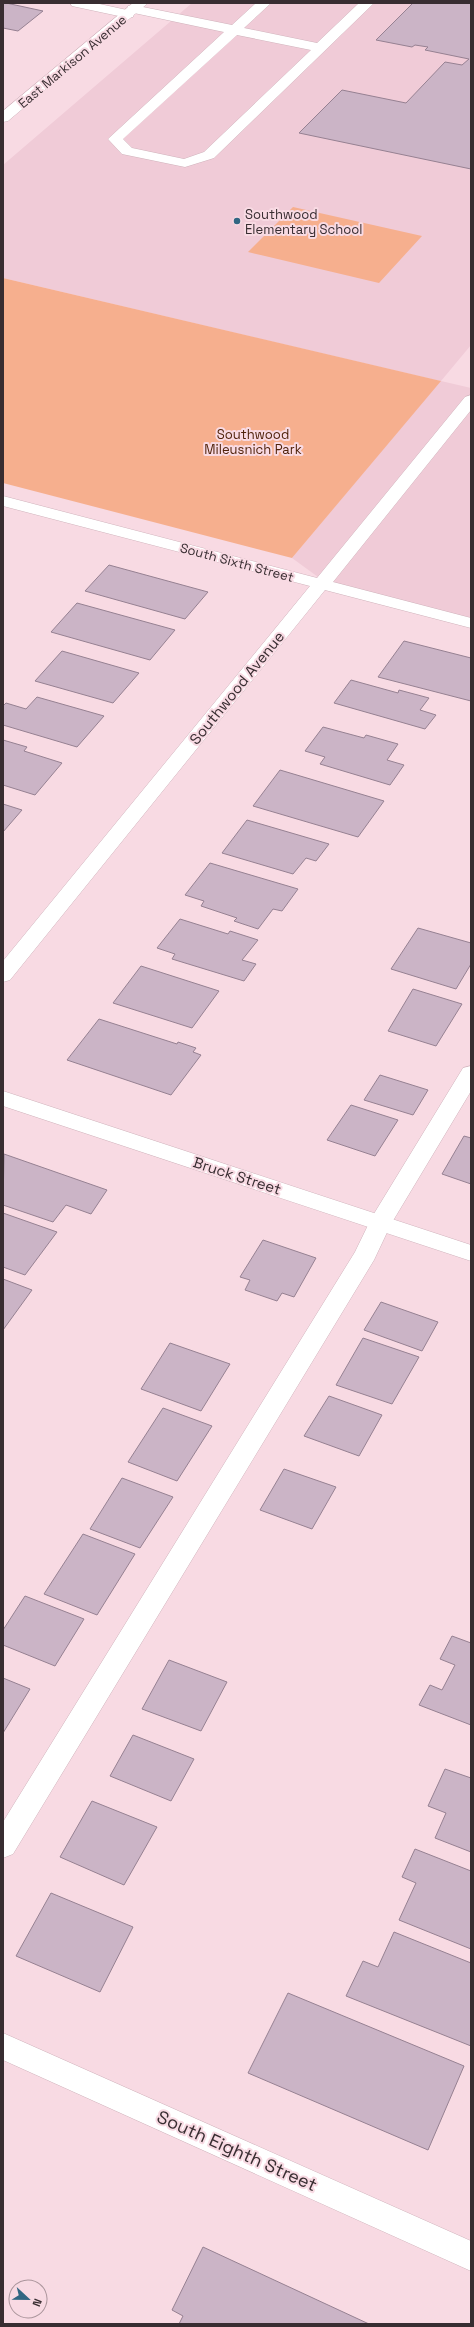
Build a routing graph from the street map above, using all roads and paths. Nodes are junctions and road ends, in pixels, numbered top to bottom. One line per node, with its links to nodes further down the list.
1 (77, 3): 4 (street)
2 (264, 3): 5 (street)
3 (367, 3): 6 (street)
4 (134, 9): 5 (street); 7 (street, East Markison Avenue)
5 (234, 30): 6 (street); 6 (street)
6 (321, 48)
7 (3, 118)
8 (471, 400): 10 (street, Southwood Avenue)
9 (3, 501): 10 (street, South Sixth Street)
10 (322, 584): 11 (street, South Sixth Street); 12 (street, Southwood Avenue)
11 (471, 623)
12 (3, 975)
13 (471, 1073): 15 (street)
14 (3, 1098): 15 (street, Bruck Street)
15 (380, 1223): 16 (street, Bruck Street); 17 (street)
16 (471, 1253)
17 (3, 1846)
18 (3, 2046): 19 (street, South Eighth Street)
19 (471, 2256)

